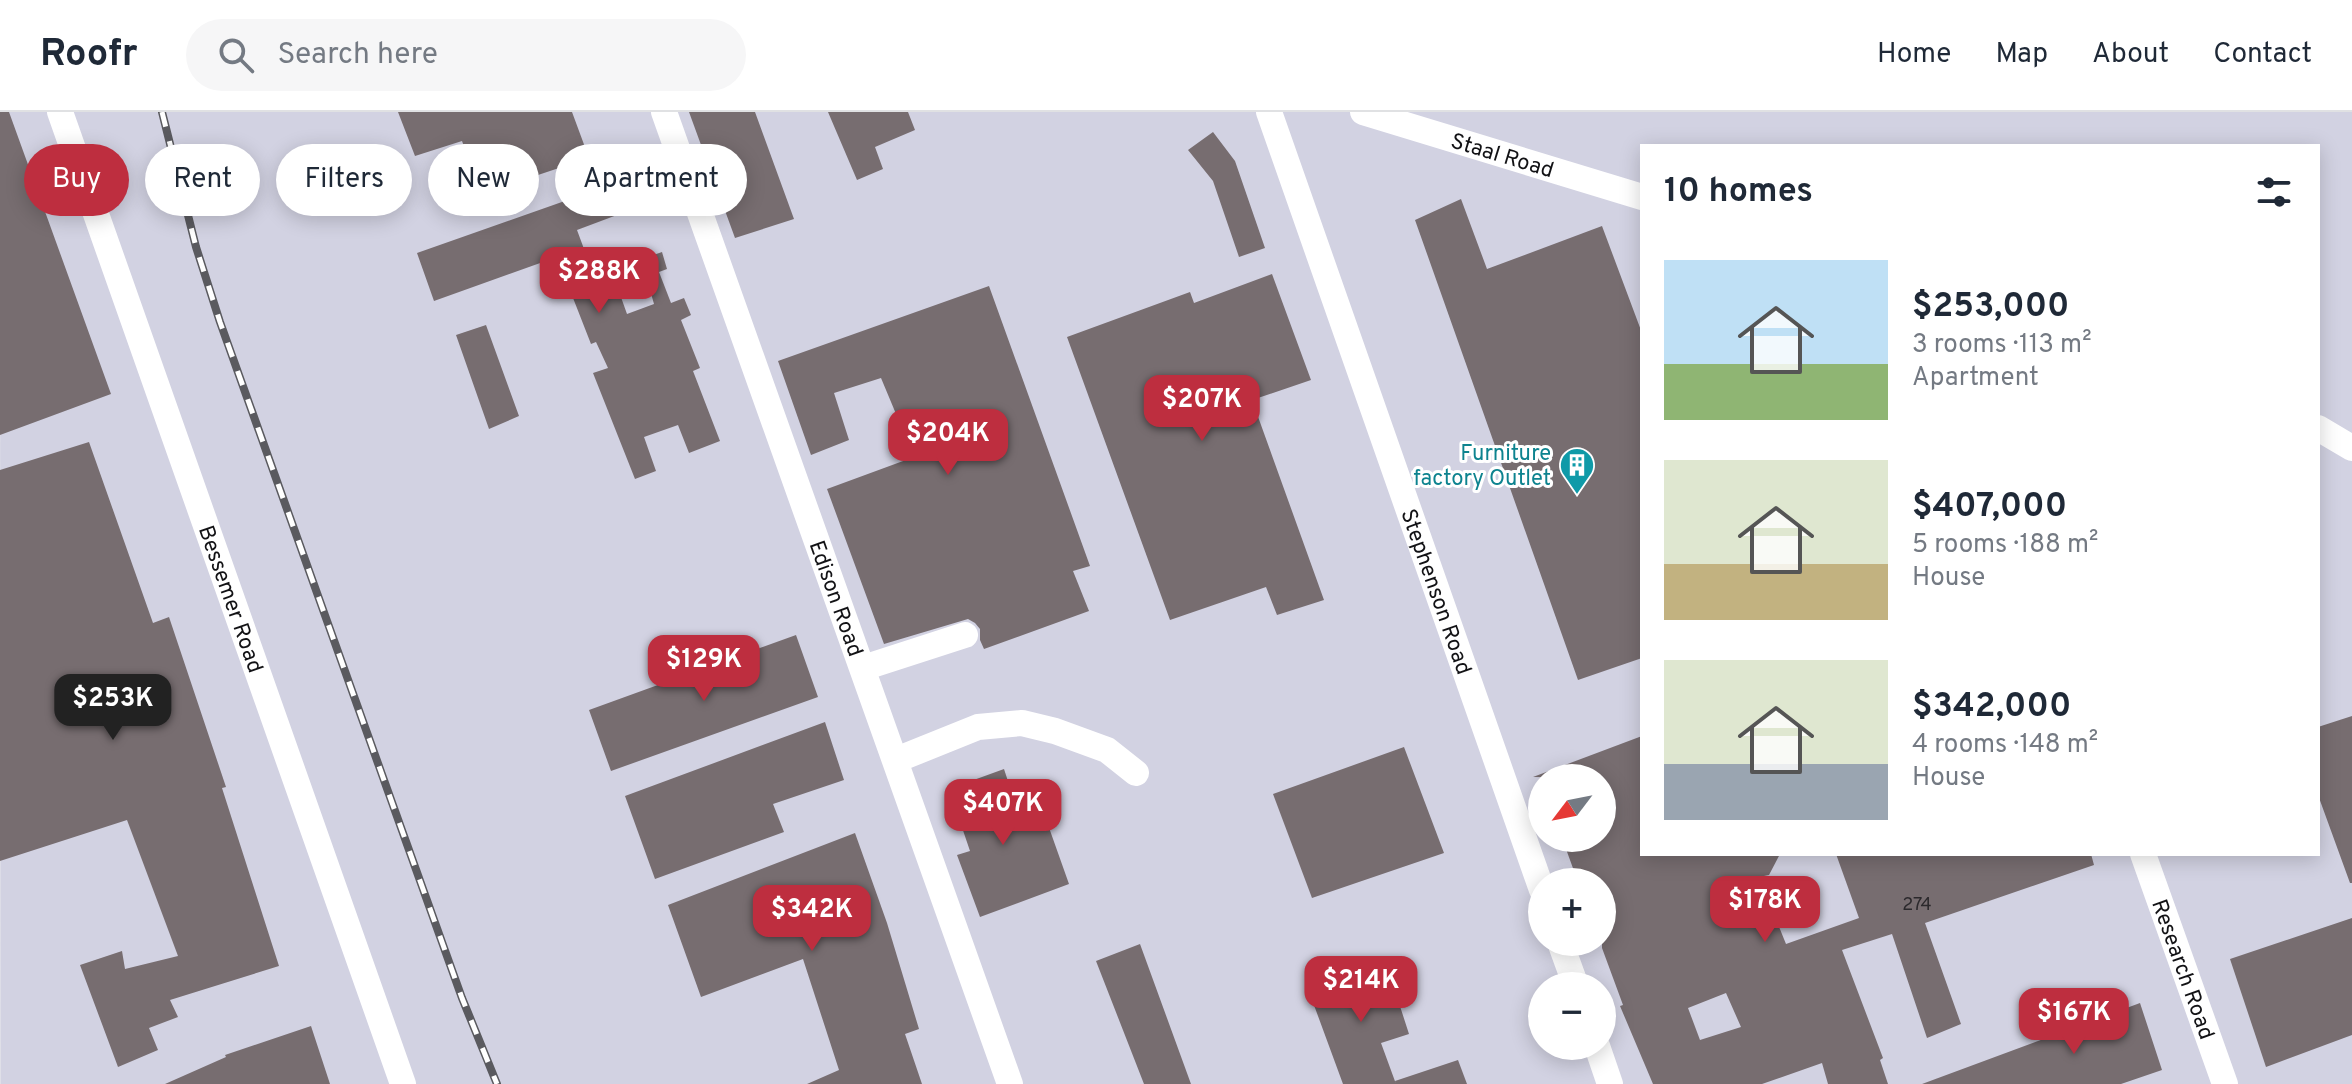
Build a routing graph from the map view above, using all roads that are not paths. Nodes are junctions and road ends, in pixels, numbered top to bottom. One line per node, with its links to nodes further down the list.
1 (60, 112): 15 (street, Bessemer Road)
2 (664, 112): 9 (street, Edison Road)
3 (1269, 112): 13 (street, Stephenson Road)
4 (1363, 112): 5 (street, Staal Road)
5 (1640, 196)
6 (2320, 429): 7 (street)
7 (2352, 448)
8 (965, 635): 9 (street)
9 (863, 668): 10 (street, Edison Road)
10 (896, 760): 11 (street); 16 (street, Edison Road)
11 (1136, 773)
12 (2144, 856): 18 (street, Research Road)
13 (1534, 868)
14 (1602, 1060): 17 (street)
15 (403, 1084)
16 (1010, 1084)
17 (1610, 1084)
18 (2225, 1084)

